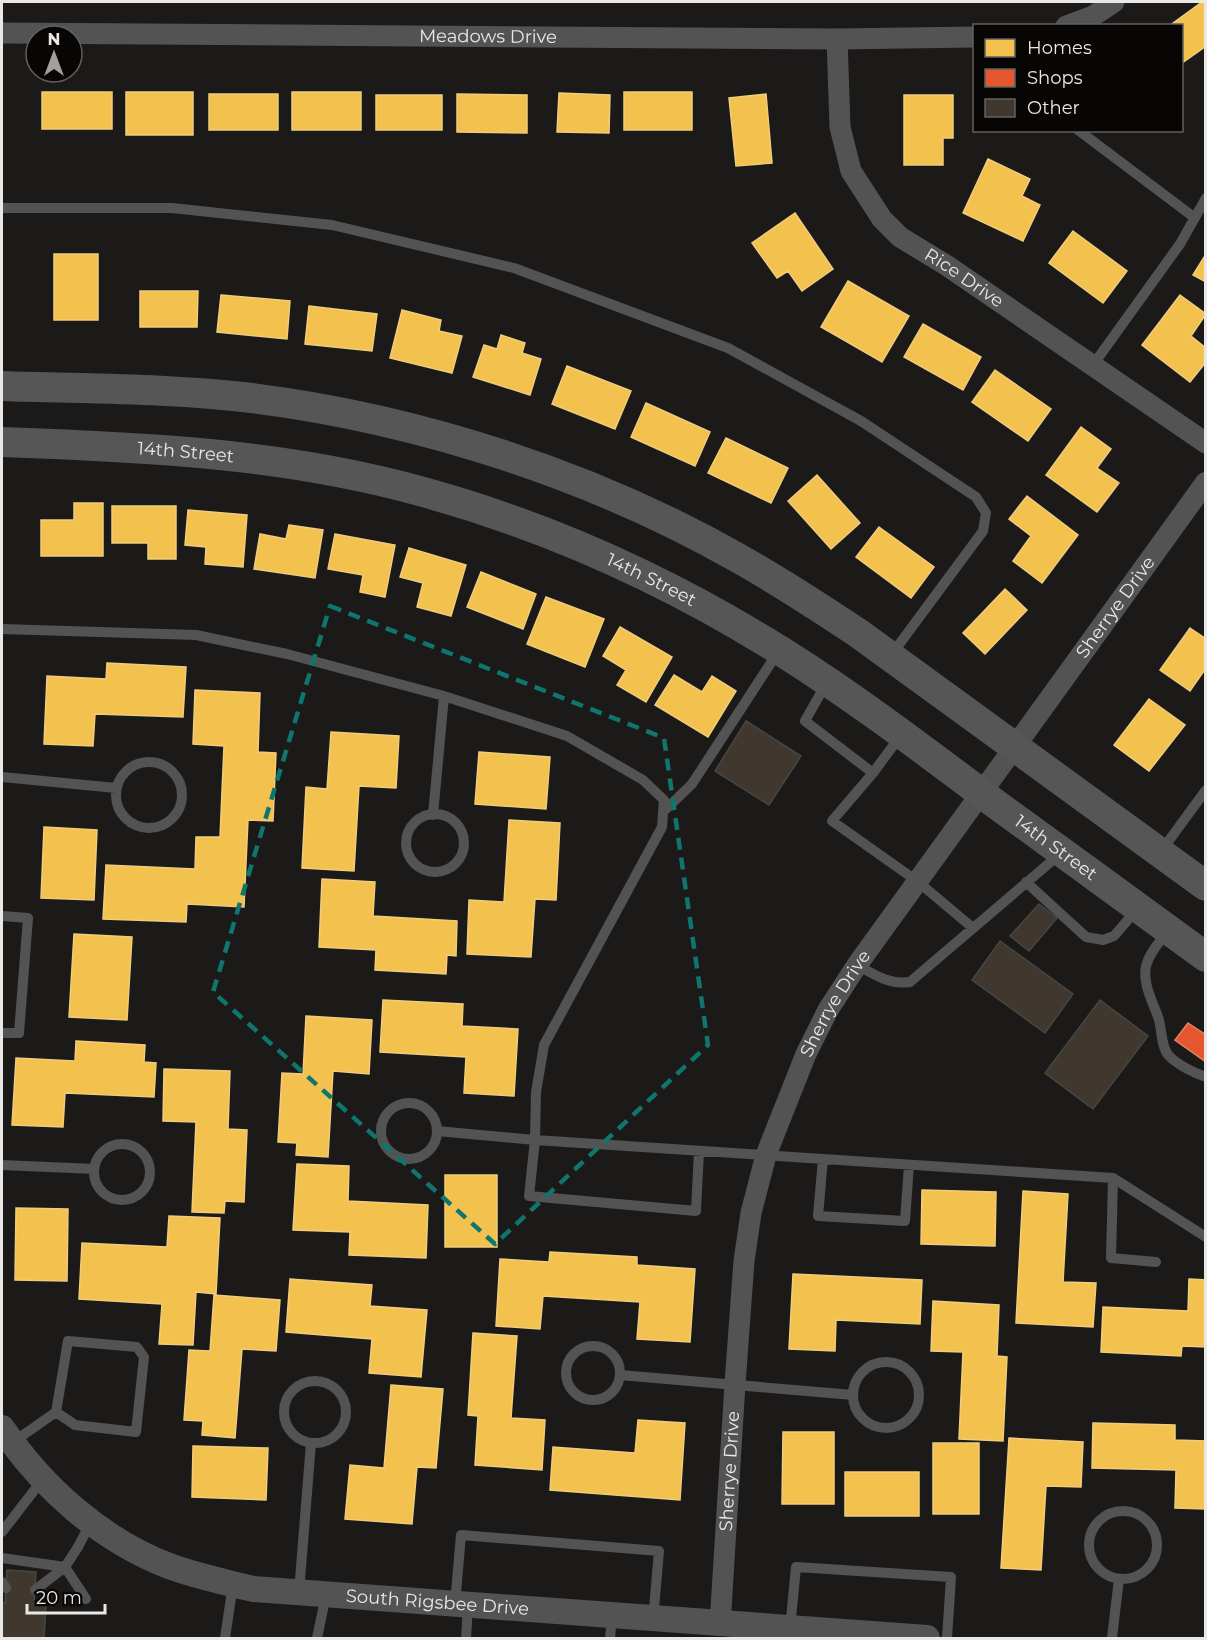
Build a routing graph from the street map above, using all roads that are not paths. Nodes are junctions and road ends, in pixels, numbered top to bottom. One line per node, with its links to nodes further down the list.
1 (1114, 2): 2 (street)
2 (1072, 24)
3 (2, 33): 5 (street, Meadows Drive)
4 (973, 37): 5 (street, Meadows Drive)
5 (837, 39): 10 (street, Rice Drive)
6 (1081, 132): 9 (lane)
7 (1206, 198): 9 (lane)
8 (2, 208): 17 (lane)
9 (1195, 218): 10 (lane)
10 (1093, 365): 13 (street, Rice Drive)
11 (2, 386): 17 (main road)
12 (2, 442): 16 (main road, 14th Street)
13 (1206, 443)
14 (1206, 482): 21 (street, Sherrye Drive)
15 (2, 629): 19 (lane)
16 (779, 650): 18 (main road, 14th Street); 27 (lane)
17 (891, 657): 21 (main road)
18 (827, 682): 20 (main road, 14th Street); 22 (lane)
19 (444, 696): 27 (lane); 28 (lane)
20 (902, 734): 22 (lane); 26 (main road, 14th Street)
21 (1015, 747): 26 (street, Sherrye Drive); 30 (main road)
22 (873, 773): 31 (lane)
23 (2, 777): 24 (lane)
24 (116, 788): 24 (lane)
25 (1206, 790): 30 (lane)
26 (981, 793): 29 (main road, 14th Street); 31 (street, Sherrye Drive)
27 (663, 812): 43 (lane)
28 (434, 814): 28 (lane)
29 (1061, 852): 32 (lane); 34 (main road, 14th Street)
30 (1160, 853): 33 (main road)
31 (918, 881): 36 (lane); 39 (street, Sherrye Drive)
32 (1026, 882): 34 (lane); 36 (lane)
33 (1206, 886)
34 (1138, 908): 37 (main road, 14th Street)
35 (2, 916): 40 (lane)
36 (973, 928): 39 (lane)
37 (1169, 931): 38 (main road, 14th Street); 41 (lane)
38 (1206, 957)
39 (858, 965): 45 (street, Sherrye Drive)
40 (2, 1033)
41 (1206, 1077)
42 (437, 1131): 42 (lane); 43 (lane)
43 (535, 1140): 44 (lane); 44 (lane)
44 (699, 1151): 45 (lane)
45 (766, 1155): 46 (lane); 54 (street, Sherrye Drive)
46 (823, 1159): 48 (lane); 48 (lane)
47 (2, 1165): 49 (lane)
48 (909, 1165): 50 (lane)
49 (93, 1169): 49 (lane)
50 (1113, 1178): 51 (lane); 52 (lane)
51 (1206, 1237)
52 (1156, 1262)
53 (620, 1375): 53 (lane); 54 (lane)
54 (735, 1384): 55 (lane); 72 (street, Sherrye Drive)
55 (853, 1395): 55 (lane)
56 (56, 1412): 56 (lane); 57 (lane)
57 (7, 1436): 59 (street, South Rigsbee Drive)
58 (311, 1443): 58 (lane); 67 (lane)
59 (43, 1479): 60 (street, South Rigsbee Drive); 61 (lane)
60 (91, 1522): 63 (lane); 65 (street, South Rigsbee Drive)
61 (2, 1532)
62 (2, 1558): 63 (lane)
63 (65, 1567): 66 (lane); 69 (lane)
64 (1119, 1578): 64 (lane); 80 (lane)
65 (233, 1584): 67 (street, South Rigsbee Drive); 75 (lane)
66 (35, 1590)
67 (299, 1593): 68 (street, South Rigsbee Drive)
68 (326, 1595): 70 (street, South Rigsbee Drive); 76 (lane)
69 (86, 1599)
70 (461, 1605): 71 (lane); 73 (street, South Rigsbee Drive); 77 (lane)
71 (654, 1620): 72 (street, South Rigsbee Drive); 73 (street, South Rigsbee Drive)
72 (720, 1625): 74 (street, South Rigsbee Drive)
73 (611, 1628)
74 (790, 1629): 78 (street, South Rigsbee Drive); 79 (lane)
75 (225, 1638)
76 (317, 1638)
77 (466, 1638)
78 (927, 1638)
79 (947, 1638)
80 (1112, 1638)

